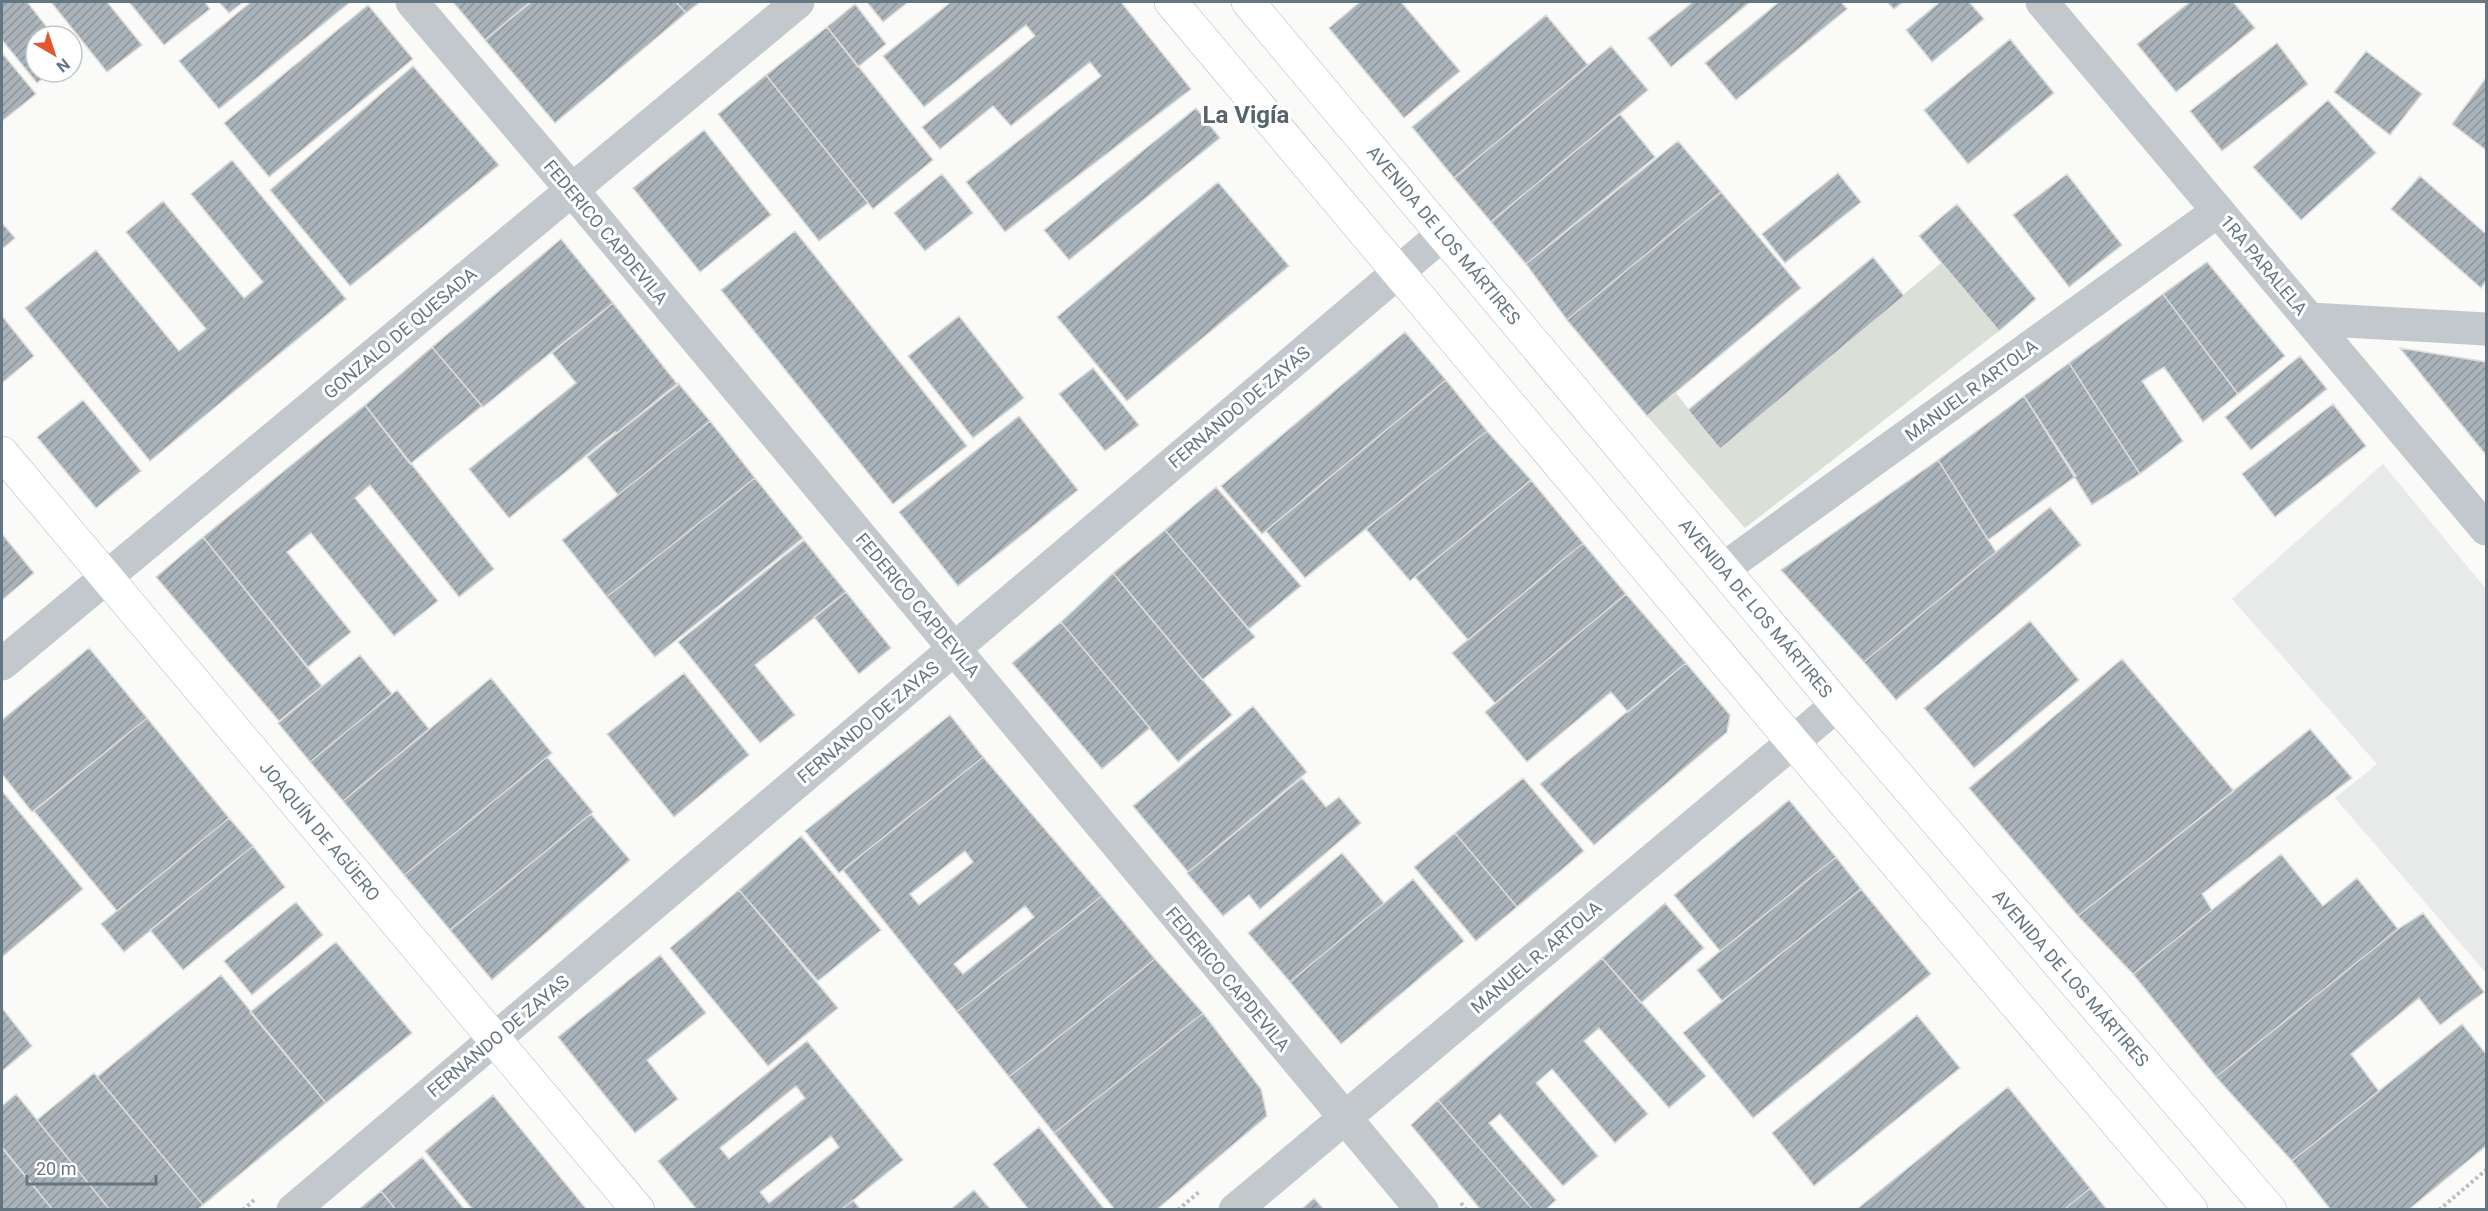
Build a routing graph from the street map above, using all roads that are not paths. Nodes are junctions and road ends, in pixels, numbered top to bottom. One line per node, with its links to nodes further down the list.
1 (412, 2): 6 (street, FEDERICO CAPDEVILA)
2 (798, 2): 6 (street, GONZALO DE QUESADA)
3 (1171, 2): 9 (main road)
4 (1248, 2): 8 (main road, AVENIDA DE LOS MÁRTIRES)
5 (2042, 2): 7 (street, 1RA PARALELA)
6 (572, 190): 15 (street, GONZALO DE QUESADA); 16 (street, FEDERICO CAPDEVILA)
7 (2218, 211): 10 (street, 1RA PARALELA); 14 (street, MANUEL R ARTOLA)
8 (1443, 234): 9 (street, FERNANDO DE ZAYAS); 14 (main road, AVENIDA DE LOS MÁRTIRES)
9 (1398, 271): 16 (street, FERNANDO DE ZAYAS); 19 (main road)
10 (2310, 319): 11 (street); 13 (street, 1RA PARALELA)
11 (2487, 329)
12 (2, 453): 15 (main road, JOAQUÍN DE AGÜERO)
13 (2487, 529)
14 (1723, 569): 18 (main road, AVENIDA DE LOS MÁRTIRES)
15 (106, 577): 17 (street, GONZALO DE QUESADA); 20 (main road, JOAQUÍN DE AGÜERO)
16 (954, 648): 20 (street, FERNANDO DE ZAYAS); 21 (street, FEDERICO CAPDEVILA)
17 (2, 664)
18 (1837, 705): 19 (street, MANUEL R. ARTOLA); 27 (main road, AVENIDA DE LOS MÁRTIRES)
19 (1793, 742): 21 (street, MANUEL R. ARTOLA); 26 (main road)
20 (494, 1039): 22 (street, FERNANDO DE ZAYAS); 23 (main road, JOAQUÍN DE AGÜERO)
21 (1344, 1118): 24 (street, MANUEL R. ARTOLA); 25 (street, FEDERICO CAPDEVILA)
22 (293, 1209)
23 (638, 1209)
24 (1235, 1209)
25 (1422, 1209)
26 (2191, 1209)
27 (2270, 1209)

